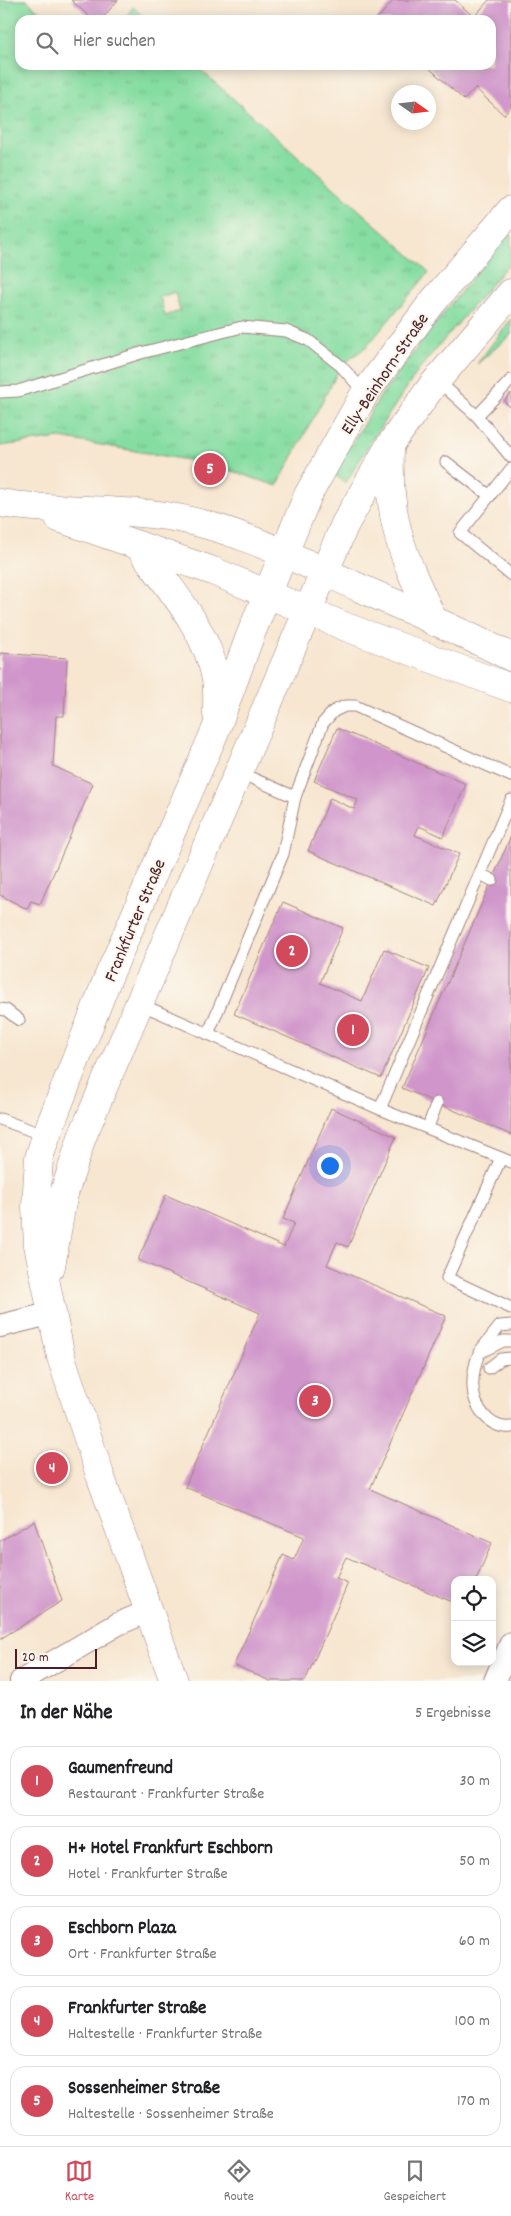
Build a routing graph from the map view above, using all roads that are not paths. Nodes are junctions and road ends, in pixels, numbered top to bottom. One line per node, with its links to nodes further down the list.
1 (511, 210): 6 (street, Elly-Beinhorn-Straße)
2 (511, 293): 3 (street)
3 (437, 380): 7 (lane); 8 (street)
4 (511, 380): 7 (lane)
5 (0, 392): 6 (lane)
6 (366, 393): 16 (street, Elly-Beinhorn-Straße)
7 (477, 416): 9 (lane)
8 (390, 445): 17 (street); 21 (street)
9 (511, 458)
10 (446, 462): 12 (lane)
11 (511, 469): 12 (lane)
12 (490, 496): 18 (lane)
13 (0, 503): 14 (street)
14 (31, 508): 15 (street); 16 (street)
15 (138, 545): 19 (street); 24 (street)
16 (283, 553): 17 (street); 19 (street, Frankfurter Straße)
17 (324, 570): 20 (street, Frankfurter Straße); 21 (street)
18 (511, 575)
19 (267, 593): 20 (street); 24 (street, Frankfurter Straße)
20 (307, 609): 23 (street); 25 (street, Frankfurter Straße)
21 (434, 622): 22 (street)
22 (511, 657)
23 (511, 688)
24 (216, 729): 39 (street, Frankfurter Straße)
25 (238, 772): 27 (lane); 31 (street, Frankfurter Straße)
26 (511, 776): 27 (lane)
27 (296, 797): 34 (lane)
28 (511, 800): 29 (lane)
29 (480, 874): 30 (lane); 36 (lane)
30 (492, 880)
31 (140, 1004): 34 (lane); 41 (street, Frankfurter Straße)
32 (0, 1010): 33 (lane)
33 (19, 1020)
34 (208, 1034): 36 (lane)
35 (437, 1103): 38 (lane)
36 (380, 1109): 38 (lane)
37 (0, 1119): 39 (lane)
38 (428, 1127): 40 (lane)
39 (46, 1136): 41 (street, Frankfurter Straße)
40 (506, 1160): 42 (lane)
41 (51, 1305): 44 (street); 50 (street, Frankfurter Straße)
42 (511, 1308)
43 (511, 1325): 46 (lane)
44 (0, 1326)
45 (511, 1341): 46 (lane)
46 (478, 1353): 49 (lane)
47 (511, 1358): 48 (lane)
48 (489, 1368)
49 (511, 1427)
50 (149, 1611): 52 (street); 53 (street, Frankfurter Straße)
51 (511, 1643): 54 (street)
52 (21, 1681)
53 (174, 1681)
54 (495, 1681)

